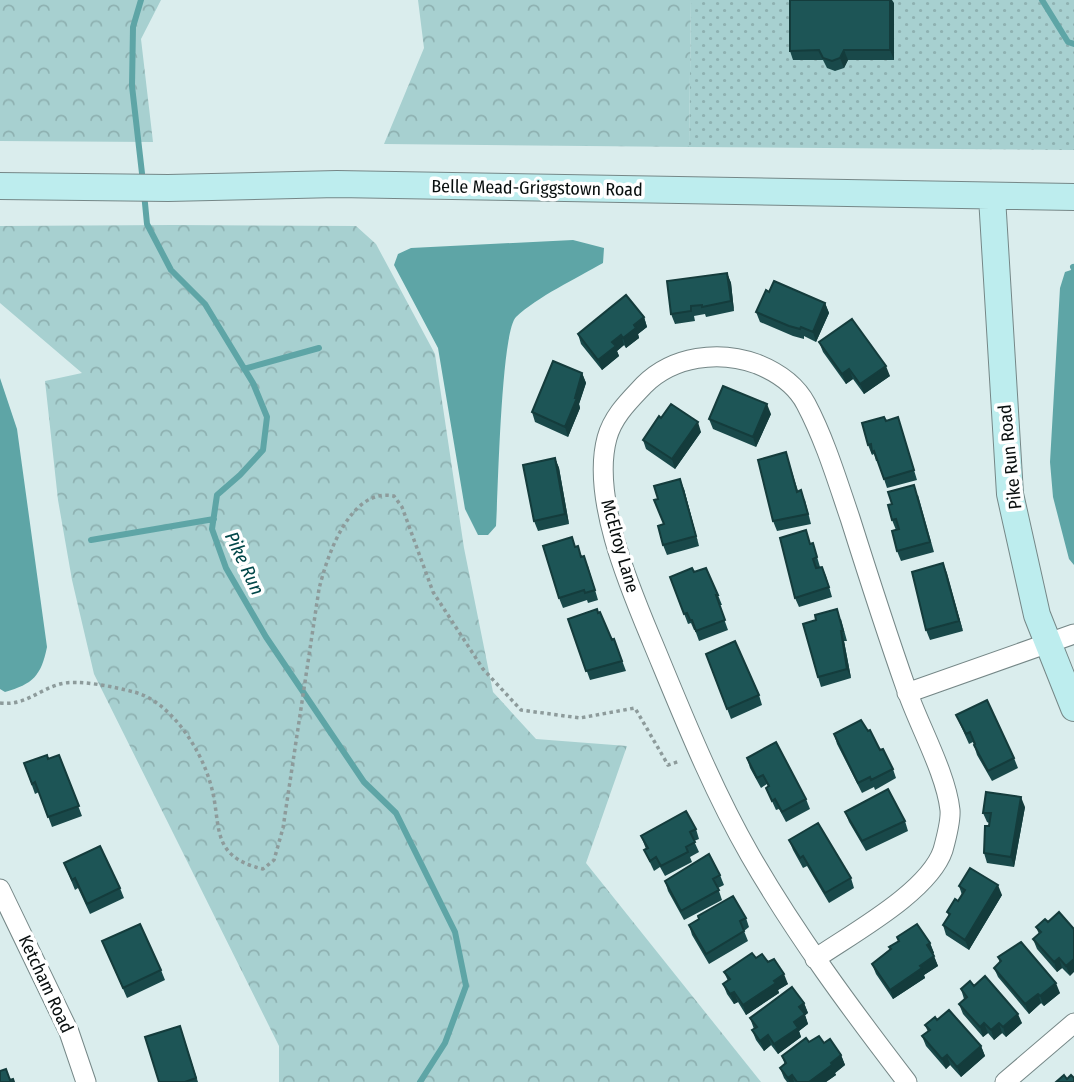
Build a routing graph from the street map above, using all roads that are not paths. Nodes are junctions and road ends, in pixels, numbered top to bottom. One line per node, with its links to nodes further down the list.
1 (0, 186): 2 (street, Belle Mead-Griggstown Road)
2 (992, 197): 3 (street, Belle Mead-Griggstown Road); 5 (street, Pike Run Road)
3 (1074, 197)
4 (1074, 634): 5 (street)
5 (1048, 644): 6 (street); 7 (street, Pike Run Road)
6 (907, 693): 9 (street, McElroy Lane); 9 (street, McElroy Lane)
7 (1074, 708)
8 (0, 889): 11 (street, Ketcham Road)
9 (815, 959): 12 (street, McElroy Lane)
10 (1074, 1023): 13 (street)
11 (86, 1082)
12 (907, 1082)
13 (1005, 1082)

